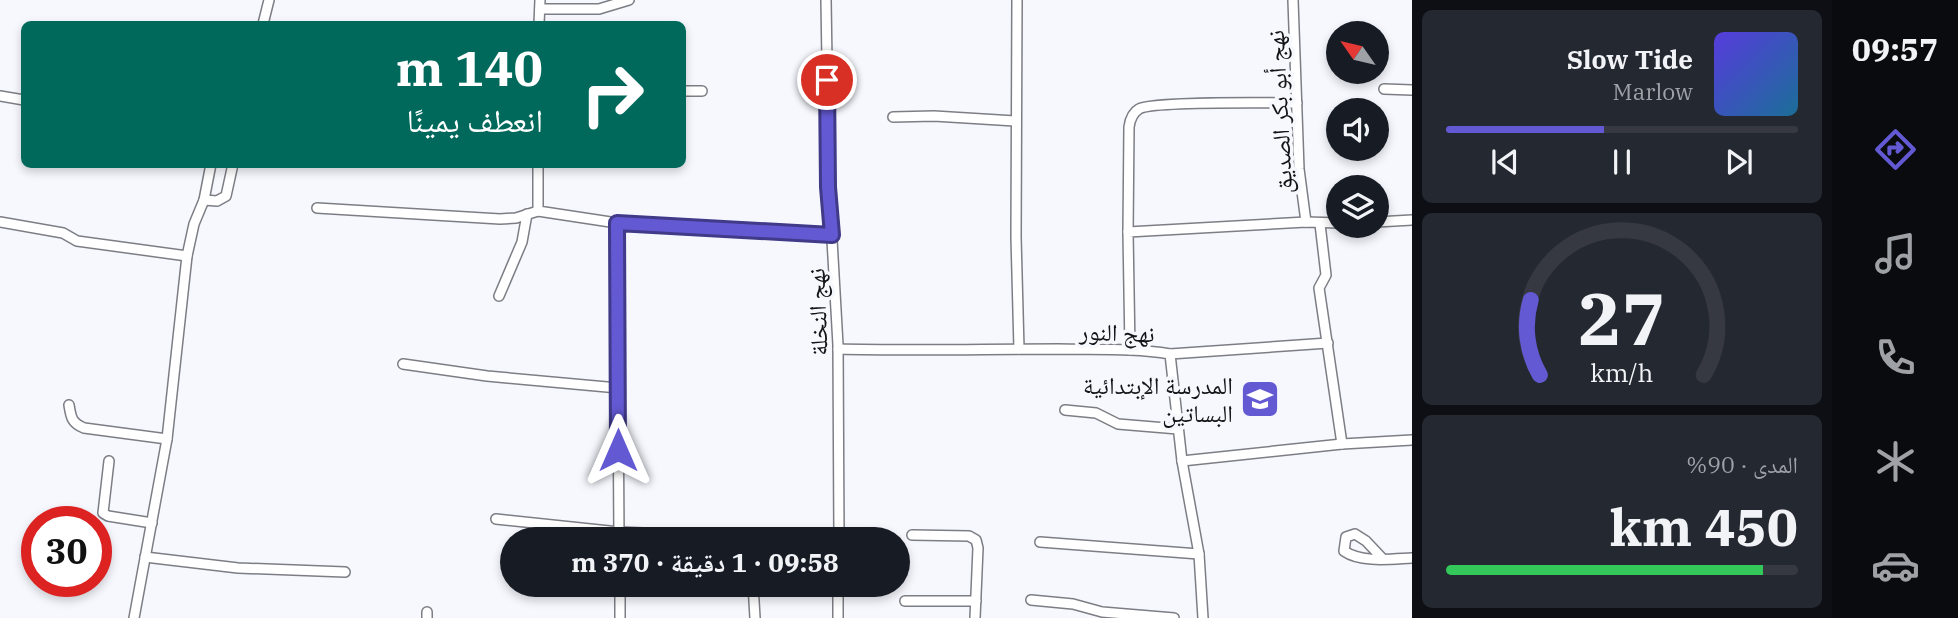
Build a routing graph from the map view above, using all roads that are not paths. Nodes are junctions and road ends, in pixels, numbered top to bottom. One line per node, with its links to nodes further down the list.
1 (269, 0): 7 (street)
2 (629, 0): 6 (street)
3 (826, 0): 32 (street, نهج النخلة)
4 (1017, 0): 16 (street)
5 (1293, 0): 14 (street, نهج أبو بكر الصديق)
6 (540, 5)
7 (264, 21)
8 (1384, 89): 9 (street)
9 (1412, 90)
10 (686, 91): 11 (street)
11 (702, 91)
12 (0, 96): 13 (street)
13 (21, 100)
14 (1297, 103): 27 (street, نهج أبو بكر الصديق); 31 (street)
15 (893, 117): 16 (street)
16 (1015, 121): 37 (street)
17 (210, 168): 20 (street)
18 (232, 168): 20 (street)
19 (538, 168): 22 (street)
20 (204, 200): 33 (street)
21 (317, 208): 23 (street)
22 (538, 211): 23 (street); 28 (street)
23 (527, 214): 34 (street)
24 (1412, 220): 25 (street)
25 (1389, 221)
26 (0, 222): 33 (street)
27 (1306, 222): 29 (street); 31 (street)
28 (617, 223): 32 (street); 41 (street)
29 (1320, 224): 30 (street); 35 (street)
30 (1326, 224)
31 (1128, 232): 38 (street)
32 (832, 235): 36 (street, نهج النخلة)
33 (187, 256): 45 (street)
34 (499, 296)
35 (1328, 343): 39 (street); 47 (street)
36 (838, 349): 37 (street, نهج النور); 54 (street, نهج النخلة)
37 (1019, 349): 38 (street, نهج النور)
38 (1130, 350): 39 (street, نهج النور)
39 (1170, 354): 44 (street, نهج النور)
40 (403, 364): 41 (street)
41 (618, 388): 53 (street)
42 (69, 405): 45 (street)
43 (1065, 410): 44 (street)
44 (1178, 429): 49 (street, نهج النور)
45 (167, 439): 51 (street)
46 (1412, 440): 47 (street)
47 (1342, 444): 49 (street)
48 (109, 461): 51 (street)
49 (1182, 461): 57 (street, نهج النور)
50 (496, 519): 52 (street)
51 (152, 523): 58 (street)
52 (558, 527)
53 (619, 527)
54 (839, 527)
55 (912, 535): 67 (street)
56 (1040, 542): 57 (street)
57 (1199, 554): 74 (street, نهج النور)
58 (145, 557): 61 (street); 68 (street)
59 (1382, 558): 60 (street)
60 (1412, 558)
61 (345, 572)
62 (620, 597): 69 (street)
63 (754, 597): 70 (street)
64 (838, 597): 71 (street)
65 (1031, 600): 73 (street)
66 (905, 601): 67 (street)
67 (976, 601): 72 (street)
68 (134, 618)
69 (620, 618)
70 (755, 618)
71 (838, 618)
72 (975, 618)
73 (1174, 618)
74 (1203, 618)

